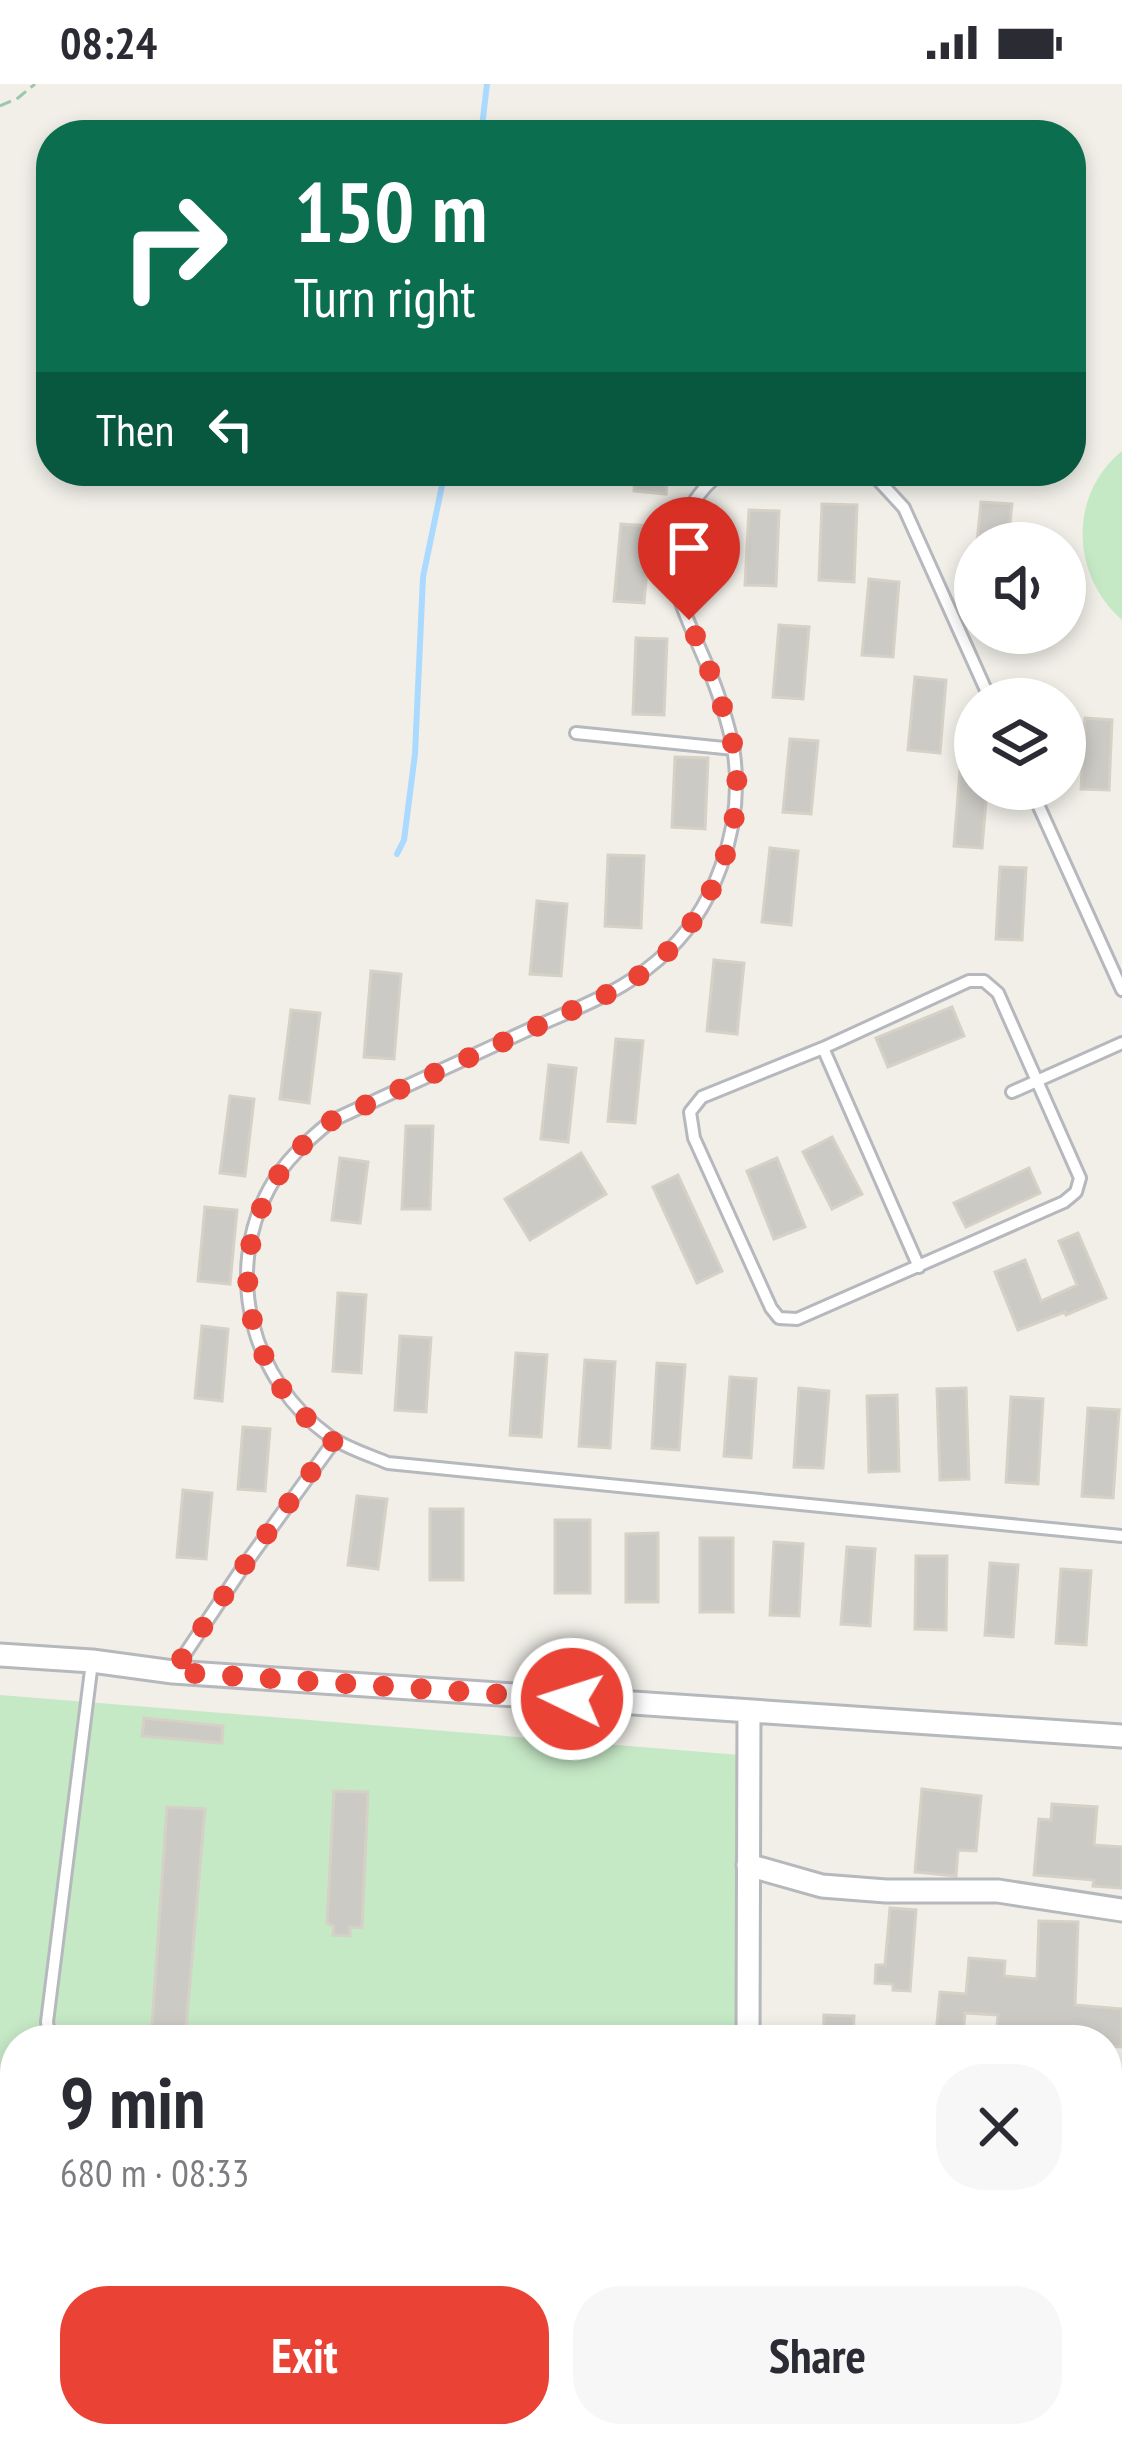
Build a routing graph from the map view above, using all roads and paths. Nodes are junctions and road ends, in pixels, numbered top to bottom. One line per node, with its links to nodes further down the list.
1 (35, 84): 2 (path)
2 (0, 106)
3 (706, 486): 7 (lane)
4 (884, 486): 5 (lane)
5 (981, 678)
6 (576, 733): 7 (lane)
7 (734, 749): 15 (lane)
8 (1041, 810): 9 (lane)
9 (1122, 990)
10 (1122, 1043): 12 (lane)
11 (823, 1048): 12 (lane); 14 (lane); 14 (lane)
12 (1038, 1080): 13 (lane); 14 (lane)
13 (1012, 1092)
14 (919, 1267)
15 (334, 1440): 16 (lane); 19 (lane)
16 (1122, 1536)
17 (0, 1655): 18 (street)
18 (92, 1661): 19 (street); 24 (lane)
19 (173, 1672): 20 (street)
20 (749, 1711): 21 (street); 22 (street)
21 (1122, 1736)
22 (748, 1864): 23 (street); 25 (street)
23 (1122, 1910)
24 (48, 2025)
25 (748, 2025)

